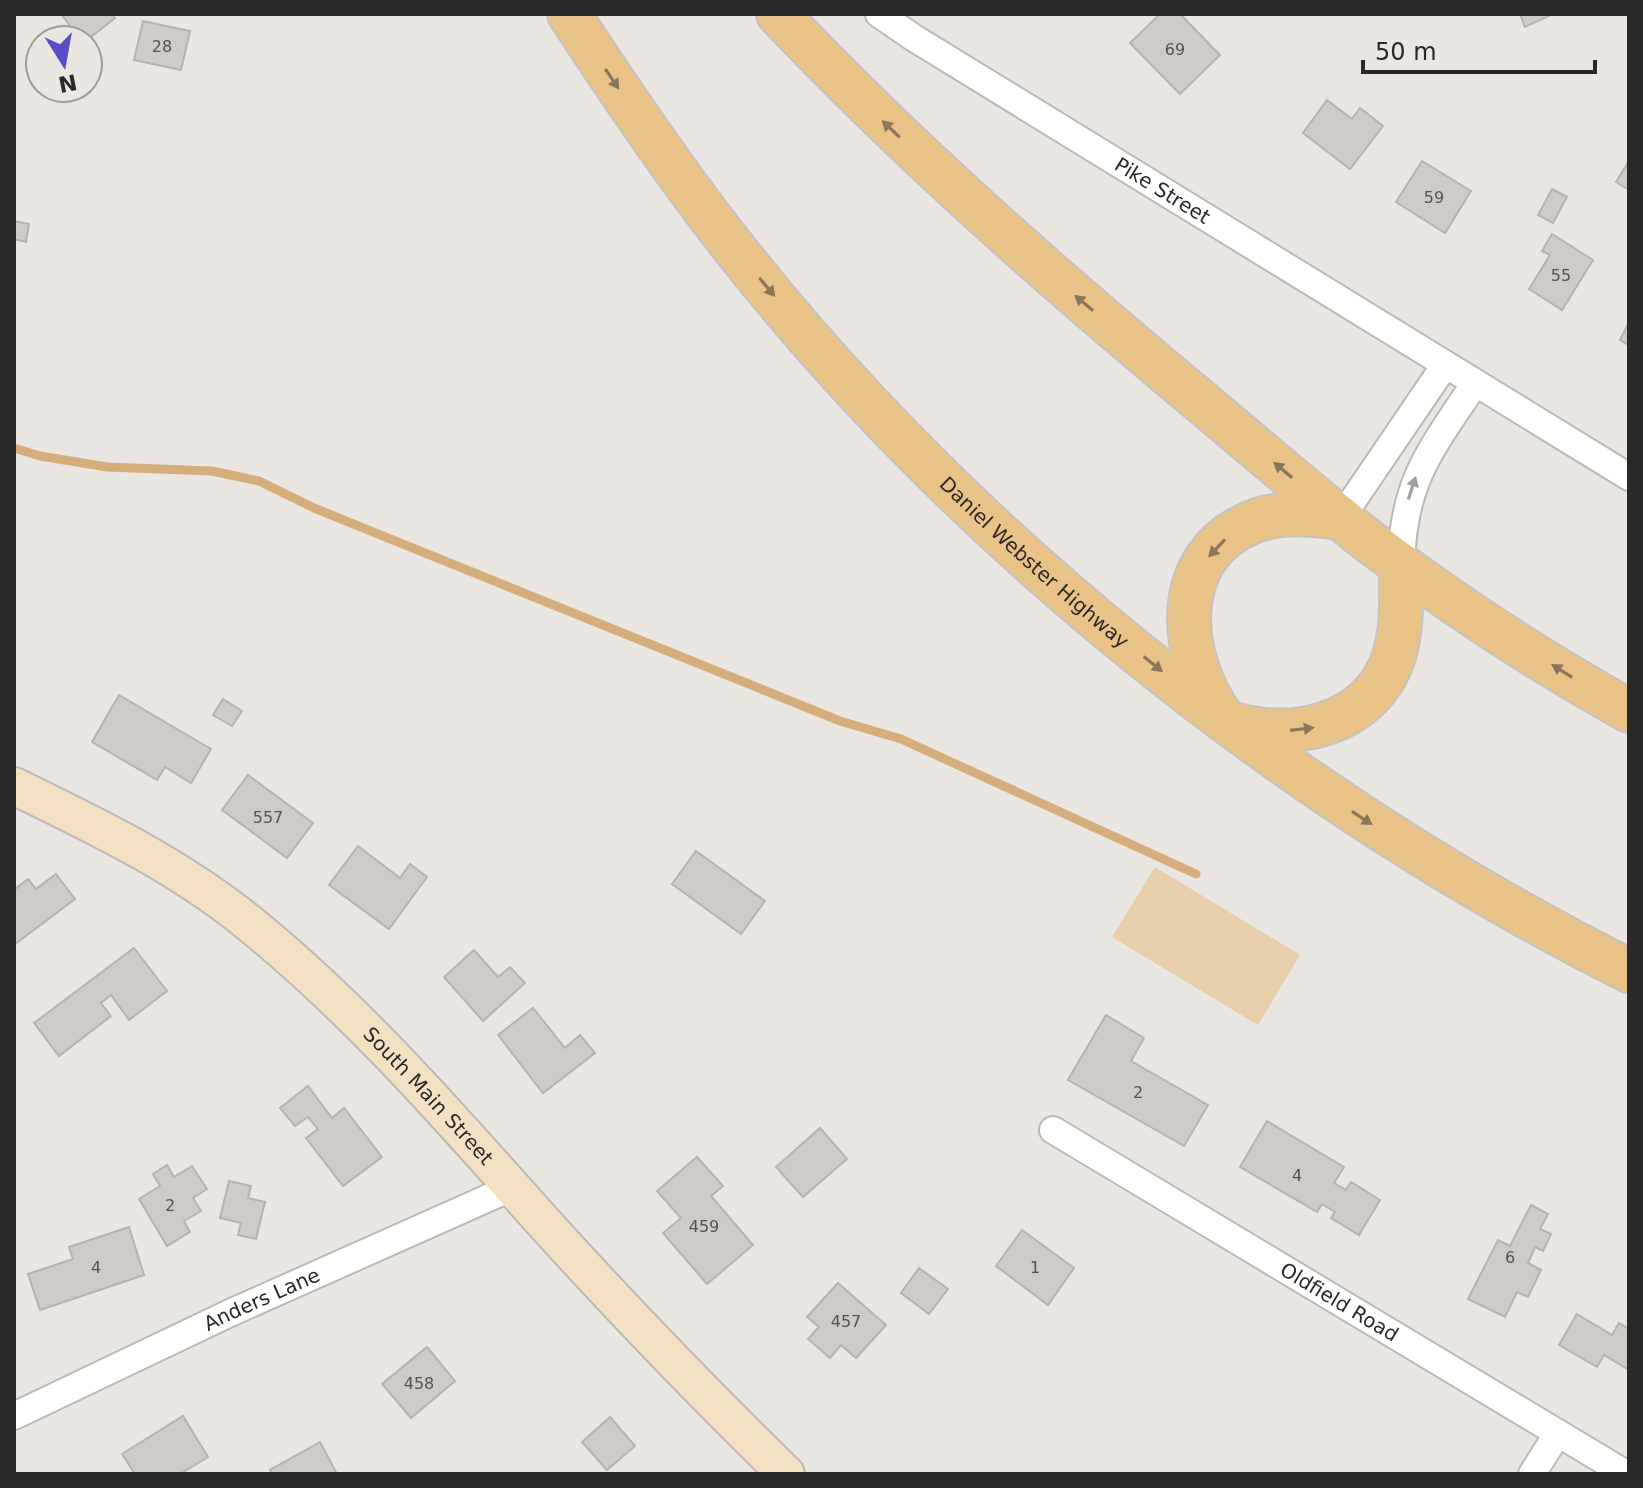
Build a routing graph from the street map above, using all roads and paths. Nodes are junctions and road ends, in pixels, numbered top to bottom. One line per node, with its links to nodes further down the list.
1 (569, 14): 10 (main road, Daniel Webster Highway, one-way to 10)
2 (778, 14): 7 (main road, one-way to 2)
3 (879, 14): 4 (street, Pike Street)
4 (1445, 365): 5 (street, Pike Street); 7 (street)
5 (1475, 383): 6 (street, Pike Street); 8 (street, one-way to 5)
6 (1629, 477)
7 (1341, 518): 8 (main road); 10 (main road, one-way to 10)
8 (1401, 565): 9 (main road, one-way to 8); 10 (main road, one-way to 8)
9 (1629, 711)
10 (1225, 721): 12 (main road, Daniel Webster Highway, one-way to 12)
11 (14, 786): 14 (street, South Main Street)
12 (1629, 971)
13 (1053, 1130): 16 (street, Oldfield Road)
14 (513, 1187): 15 (street, Anders Lane); 17 (street, South Main Street)
15 (14, 1416)
16 (1558, 1433): 18 (street); 19 (street, Oldfield Road)
17 (786, 1474)
18 (1532, 1474)
19 (1626, 1474)

